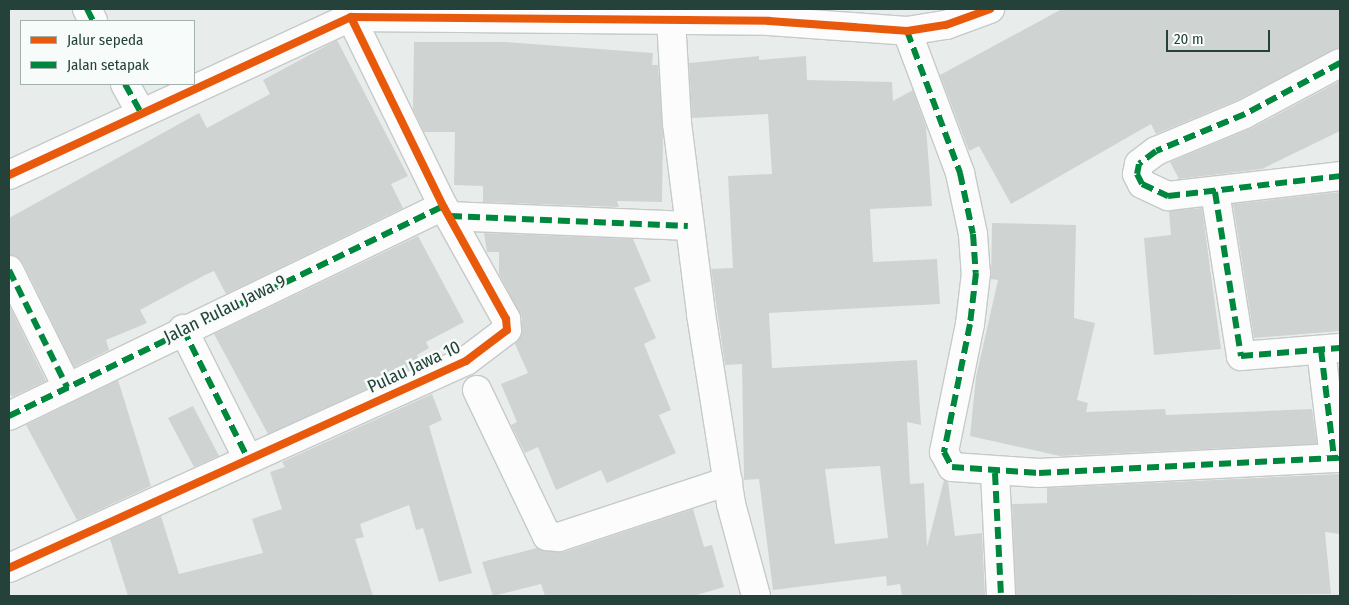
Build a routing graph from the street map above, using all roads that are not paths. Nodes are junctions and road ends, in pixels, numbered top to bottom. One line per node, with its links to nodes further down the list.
1 (990, 9): 5 (street)
2 (527, 12): 3 (street); 4 (street)
3 (350, 17): 8 (street); 12 (street, Pulau Jawa 10)
4 (671, 19): 5 (street); 13 (street)
5 (907, 31): 22 (street)
6 (1340, 63): 11 (street)
7 (126, 85): 8 (street)
8 (140, 113): 9 (street)
9 (9, 175)
10 (1340, 176): 11 (street)
11 (1215, 192): 16 (street)
12 (446, 211): 13 (street); 15 (street, Jalan Pulau Jawa 9); 21 (street, Pulau Jawa 10)
13 (688, 226): 23 (street)
14 (9, 270): 17 (street)
15 (183, 329): 17 (street, Jalan Pulau Jawa 9); 21 (street)
16 (1331, 349): 20 (street)
17 (67, 387): 19 (street, Jalan Pulau Jawa 9)
18 (477, 390): 23 (street)
19 (9, 416)
20 (1337, 458): 22 (street)
21 (248, 459): 24 (street, Pulau Jawa 10)
22 (995, 473): 26 (street)
23 (728, 481): 25 (street)
24 (9, 568)
25 (756, 596)
26 (1001, 596)

